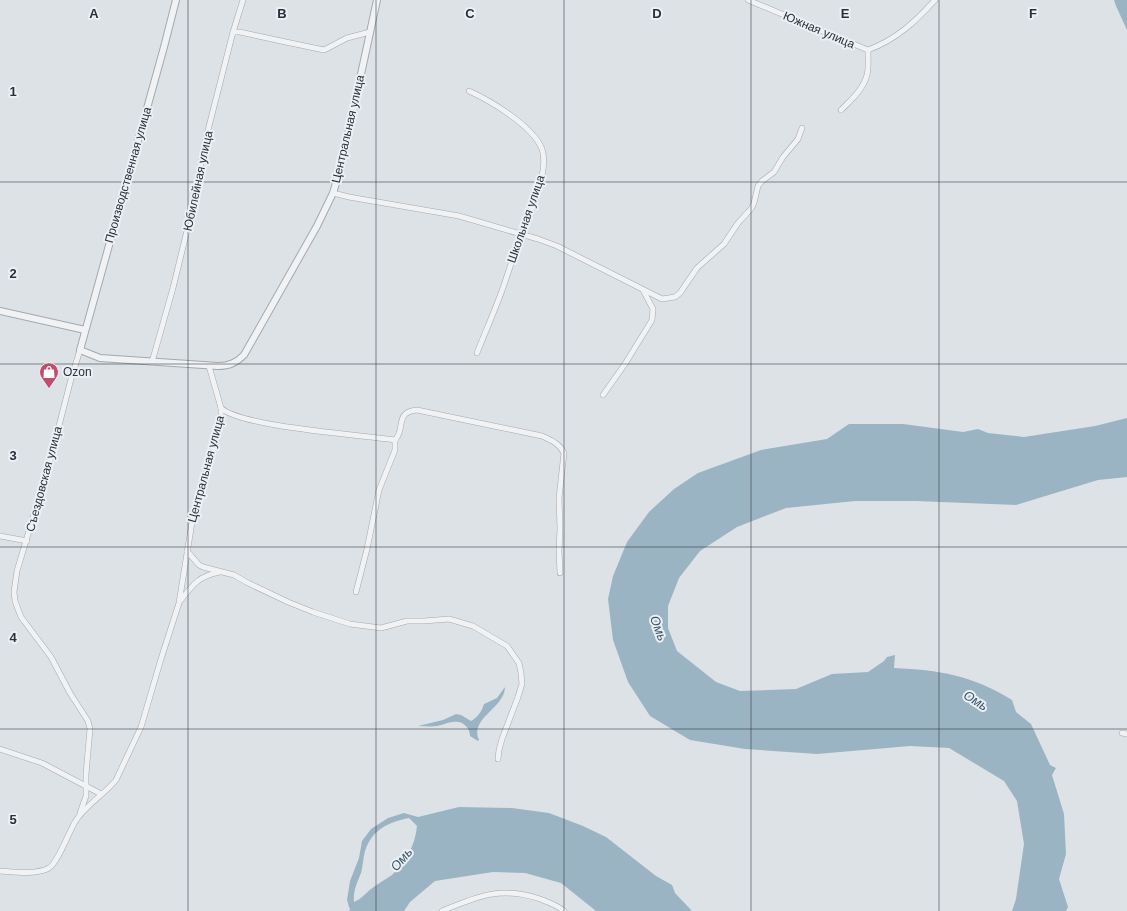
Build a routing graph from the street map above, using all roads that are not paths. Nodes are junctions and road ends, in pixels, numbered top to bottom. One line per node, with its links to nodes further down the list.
1 (176, 0): 16 (street, Производственная улица)
2 (242, 0): 6 (street, Юбилейная улица)
3 (377, 0): 7 (street, Центральная улица)
4 (748, 0): 8 (street, Южная улица)
5 (935, 0): 8 (street)
6 (232, 32): 7 (street); 19 (street, Юбилейная улица)
7 (370, 32): 12 (street, Центральная улица)
8 (868, 50): 10 (street)
9 (469, 91): 13 (street, Школьная улица)
10 (841, 110)
11 (802, 128): 14 (street)
12 (333, 193): 13 (street); 20 (street, Центральная улица)
13 (521, 235): 14 (street); 18 (street, Школьная улица)
14 (642, 289): 21 (street)
15 (0, 311): 16 (street)
16 (85, 330): 17 (street, Производственная улица)
17 (80, 350): 19 (street); 25 (street, Съездовская улица)
18 (477, 353)
19 (152, 362): 20 (street)
20 (209, 366): 22 (street, Центральная улица)
21 (603, 395)
22 (221, 408): 23 (street); 26 (street, Центральная улица)
23 (395, 440): 28 (street); 29 (street)
24 (0, 536): 25 (street)
25 (27, 541): 33 (street, Съездовская улица)
26 (188, 552): 27 (street); 30 (street, Центральная улица)
27 (222, 571): 30 (street); 32 (street)
28 (560, 573)
29 (356, 592)
30 (179, 603): 34 (street, Центральная улица)
31 (0, 749): 33 (street)
32 (498, 759)
33 (86, 786): 34 (street); 35 (street)
34 (101, 794): 35 (street, Центральная улица)
35 (76, 821): 36 (street, Центральная улица)
36 (0, 871)
37 (442, 911): 38 (street)
38 (564, 911)

